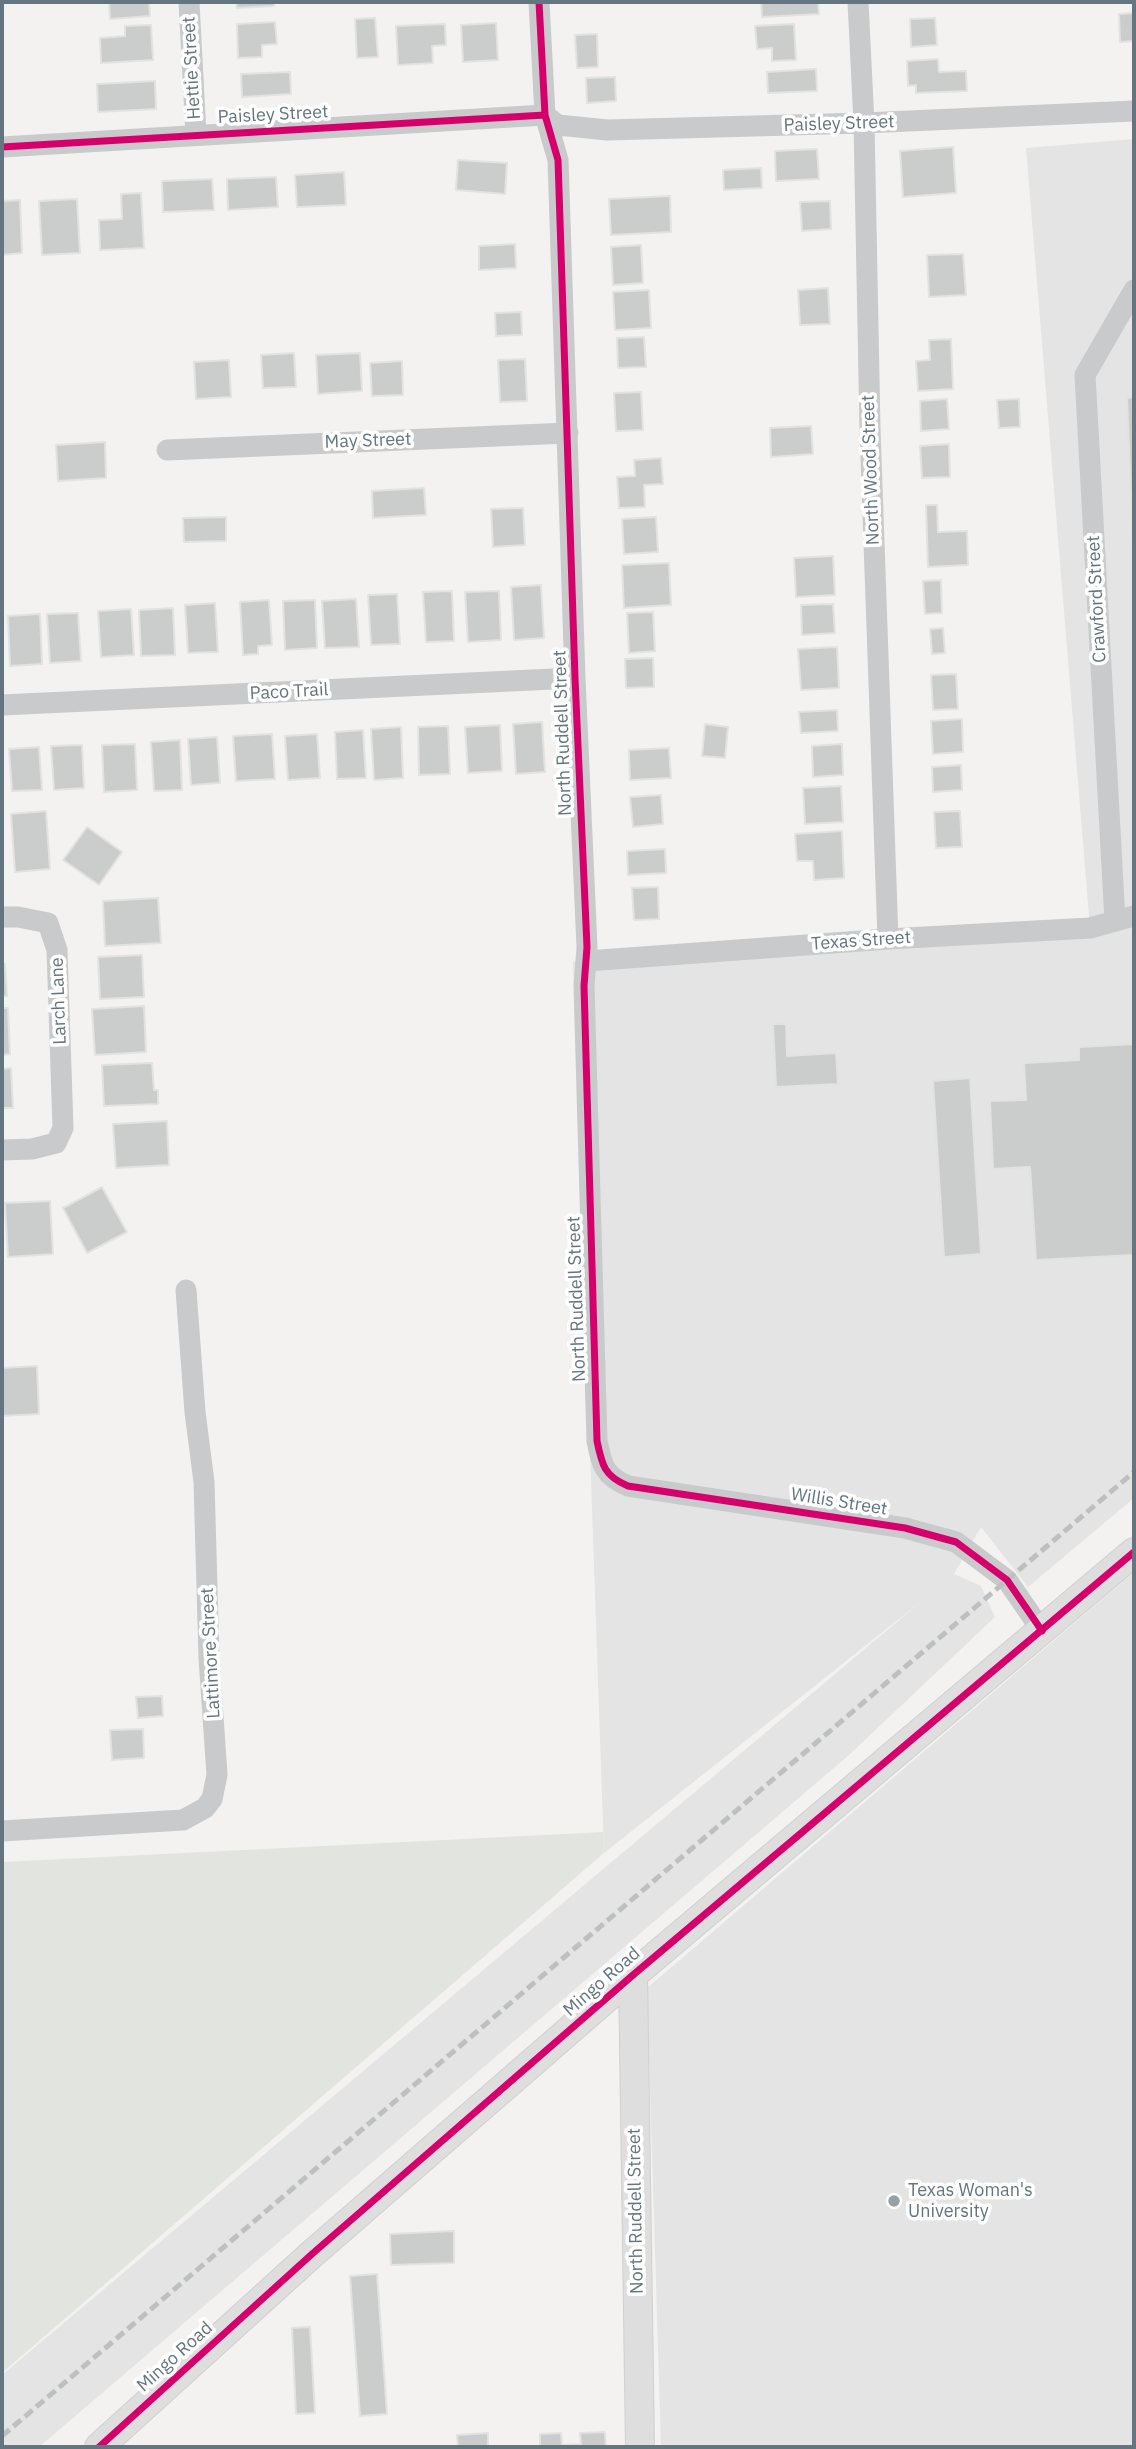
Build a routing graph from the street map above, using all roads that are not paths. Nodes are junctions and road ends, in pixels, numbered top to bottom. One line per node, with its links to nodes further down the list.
1 (189, 2): 7 (street, Hettie Street)
2 (539, 2): 5 (street, North Ruddell Street)
3 (858, 2): 6 (street, North Wood Street)
4 (1134, 111): 6 (street, Paisley Street)
5 (545, 115): 6 (street, Paisley Street); 7 (street, Paisley Street); 10 (street, North Ruddell Street)
6 (864, 123): 16 (street, North Wood Street)
7 (195, 135): 8 (street, Paisley Street)
8 (2, 147)
9 (1134, 290): 15 (street, Crawford Street)
10 (568, 433): 11 (street, May Street); 12 (street, North Ruddell Street)
11 (167, 450)
12 (575, 678): 13 (street, Paco Trail); 17 (street, North Ruddell Street)
13 (2, 705)
14 (2, 917): 18 (street, Larch Lane)
15 (1124, 919): 16 (street, Texas Street)
16 (888, 939): 17 (street, Texas Street)
17 (587, 961): 20 (street, North Ruddell Street)
18 (2, 1150)
19 (186, 1290): 23 (street, Lattimore Street)
20 (601, 1464): 22 (street, Willis Street)
21 (1134, 1552): 22 (street, Mingo Road)
22 (1042, 1631): 24 (street, Mingo Road)
23 (2, 1831)
24 (633, 1975): 25 (street, Mingo Road); 26 (street, North Ruddell Street)
25 (99, 2447)
26 (640, 2447)

